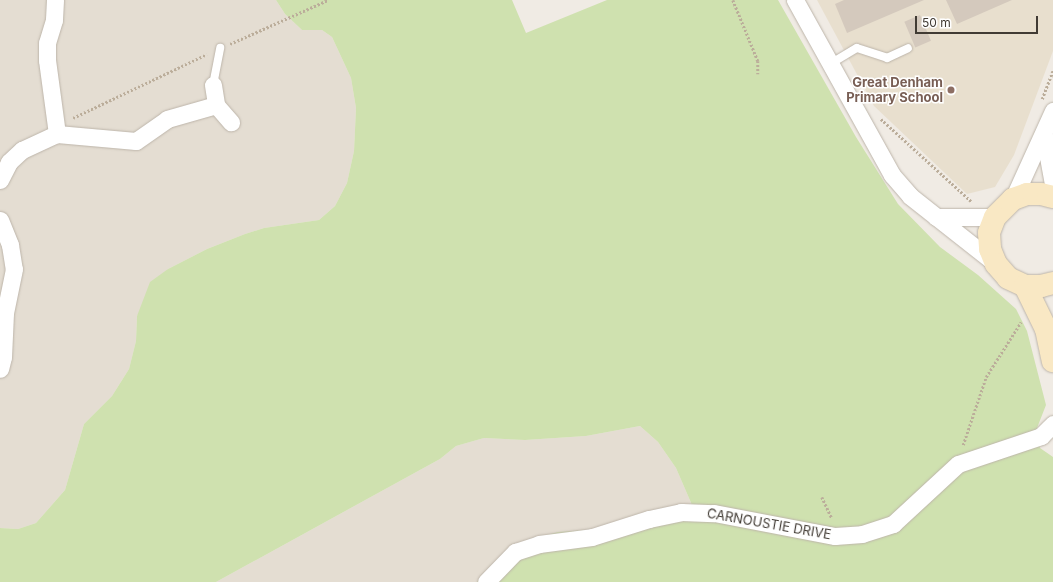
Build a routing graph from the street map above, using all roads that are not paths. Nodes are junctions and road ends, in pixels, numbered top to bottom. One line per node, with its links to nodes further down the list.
1 (55, 0): 10 (street)
2 (795, 0): 5 (street)
3 (220, 48): 6 (lane)
4 (908, 48): 5 (lane)
5 (830, 64): 16 (street)
6 (213, 86): 7 (street)
7 (216, 105): 9 (street); 10 (street)
8 (1046, 108): 11 (street)
9 (231, 122)
10 (57, 130): 12 (street)
11 (1044, 134): 13 (street); 15 (street)
12 (0, 180)
13 (1053, 184)
14 (1053, 197): 15 (street)
15 (1014, 199): 17 (street)
16 (936, 217): 17 (street); 19 (street)
17 (995, 217): 19 (street)
18 (0, 220): 23 (street)
19 (996, 264): 21 (street)
20 (1053, 283): 21 (street)
21 (1025, 286): 22 (street)
22 (1053, 361)
23 (0, 369)
24 (1049, 433): 25 (street, CARNOUSTIE DRIVE)
25 (486, 582)

